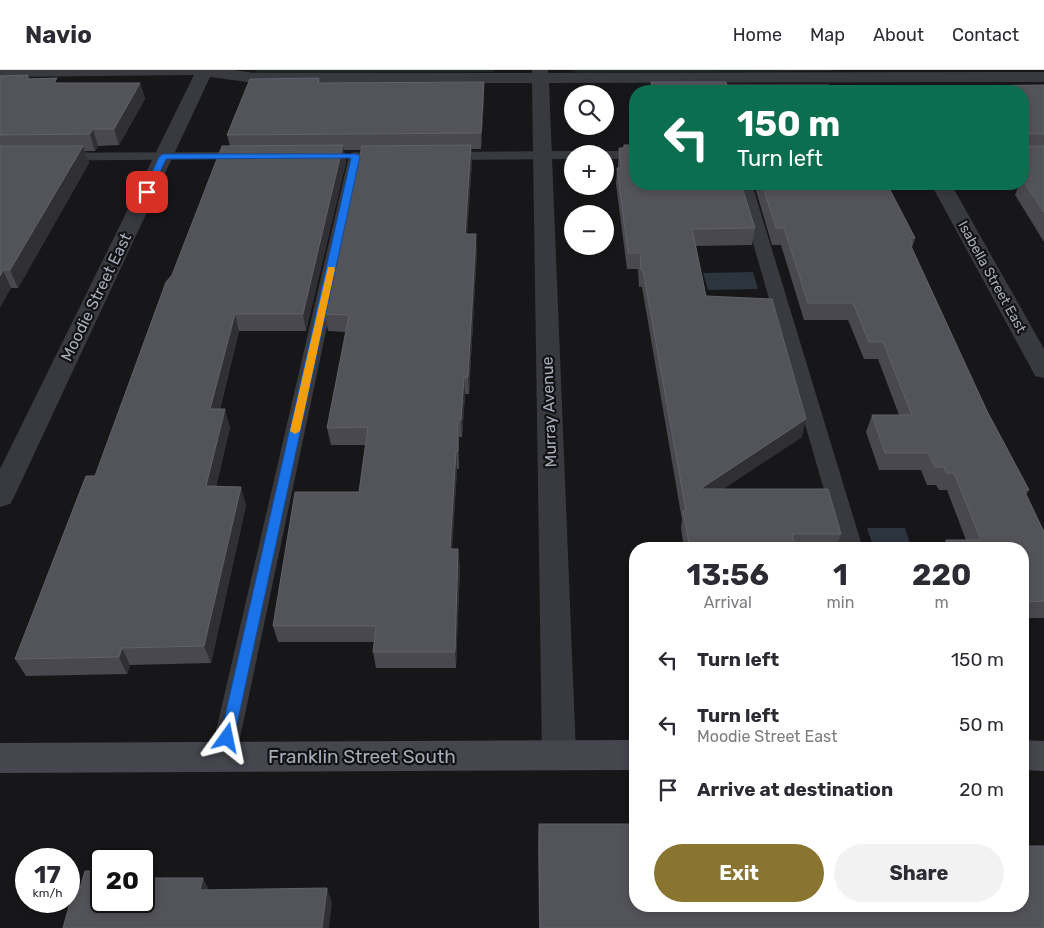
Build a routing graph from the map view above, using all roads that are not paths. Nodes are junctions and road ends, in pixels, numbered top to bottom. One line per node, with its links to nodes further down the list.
1 (208, 70): 2 (street); 3 (street); 14 (street, Moodie Street East)
2 (0, 72)
3 (540, 74): 5 (street); 6 (street, Murray Avenue)
4 (1044, 77): 5 (street)
5 (883, 80)
6 (542, 155): 7 (lane); 12 (lane); 20 (street, Murray Avenue)
7 (564, 155)
8 (614, 155): 9 (lane)
9 (629, 155)
10 (260, 156): 14 (lane)
11 (353, 156): 24 (lane)
12 (425, 156)
13 (0, 157): 14 (lane)
14 (163, 157): 18 (street, Moodie Street East)
15 (746, 190): 19 (lane)
16 (944, 190): 17 (street, Isabella Street East)
17 (1044, 370)
18 (0, 497)
19 (850, 542)
20 (559, 754): 21 (street, Franklin Street South); 24 (street, Franklin Street South)
21 (629, 755)
22 (1029, 756): 23 (street)
23 (1044, 756)
24 (223, 757): 25 (street, Franklin Street South)
25 (0, 758)

